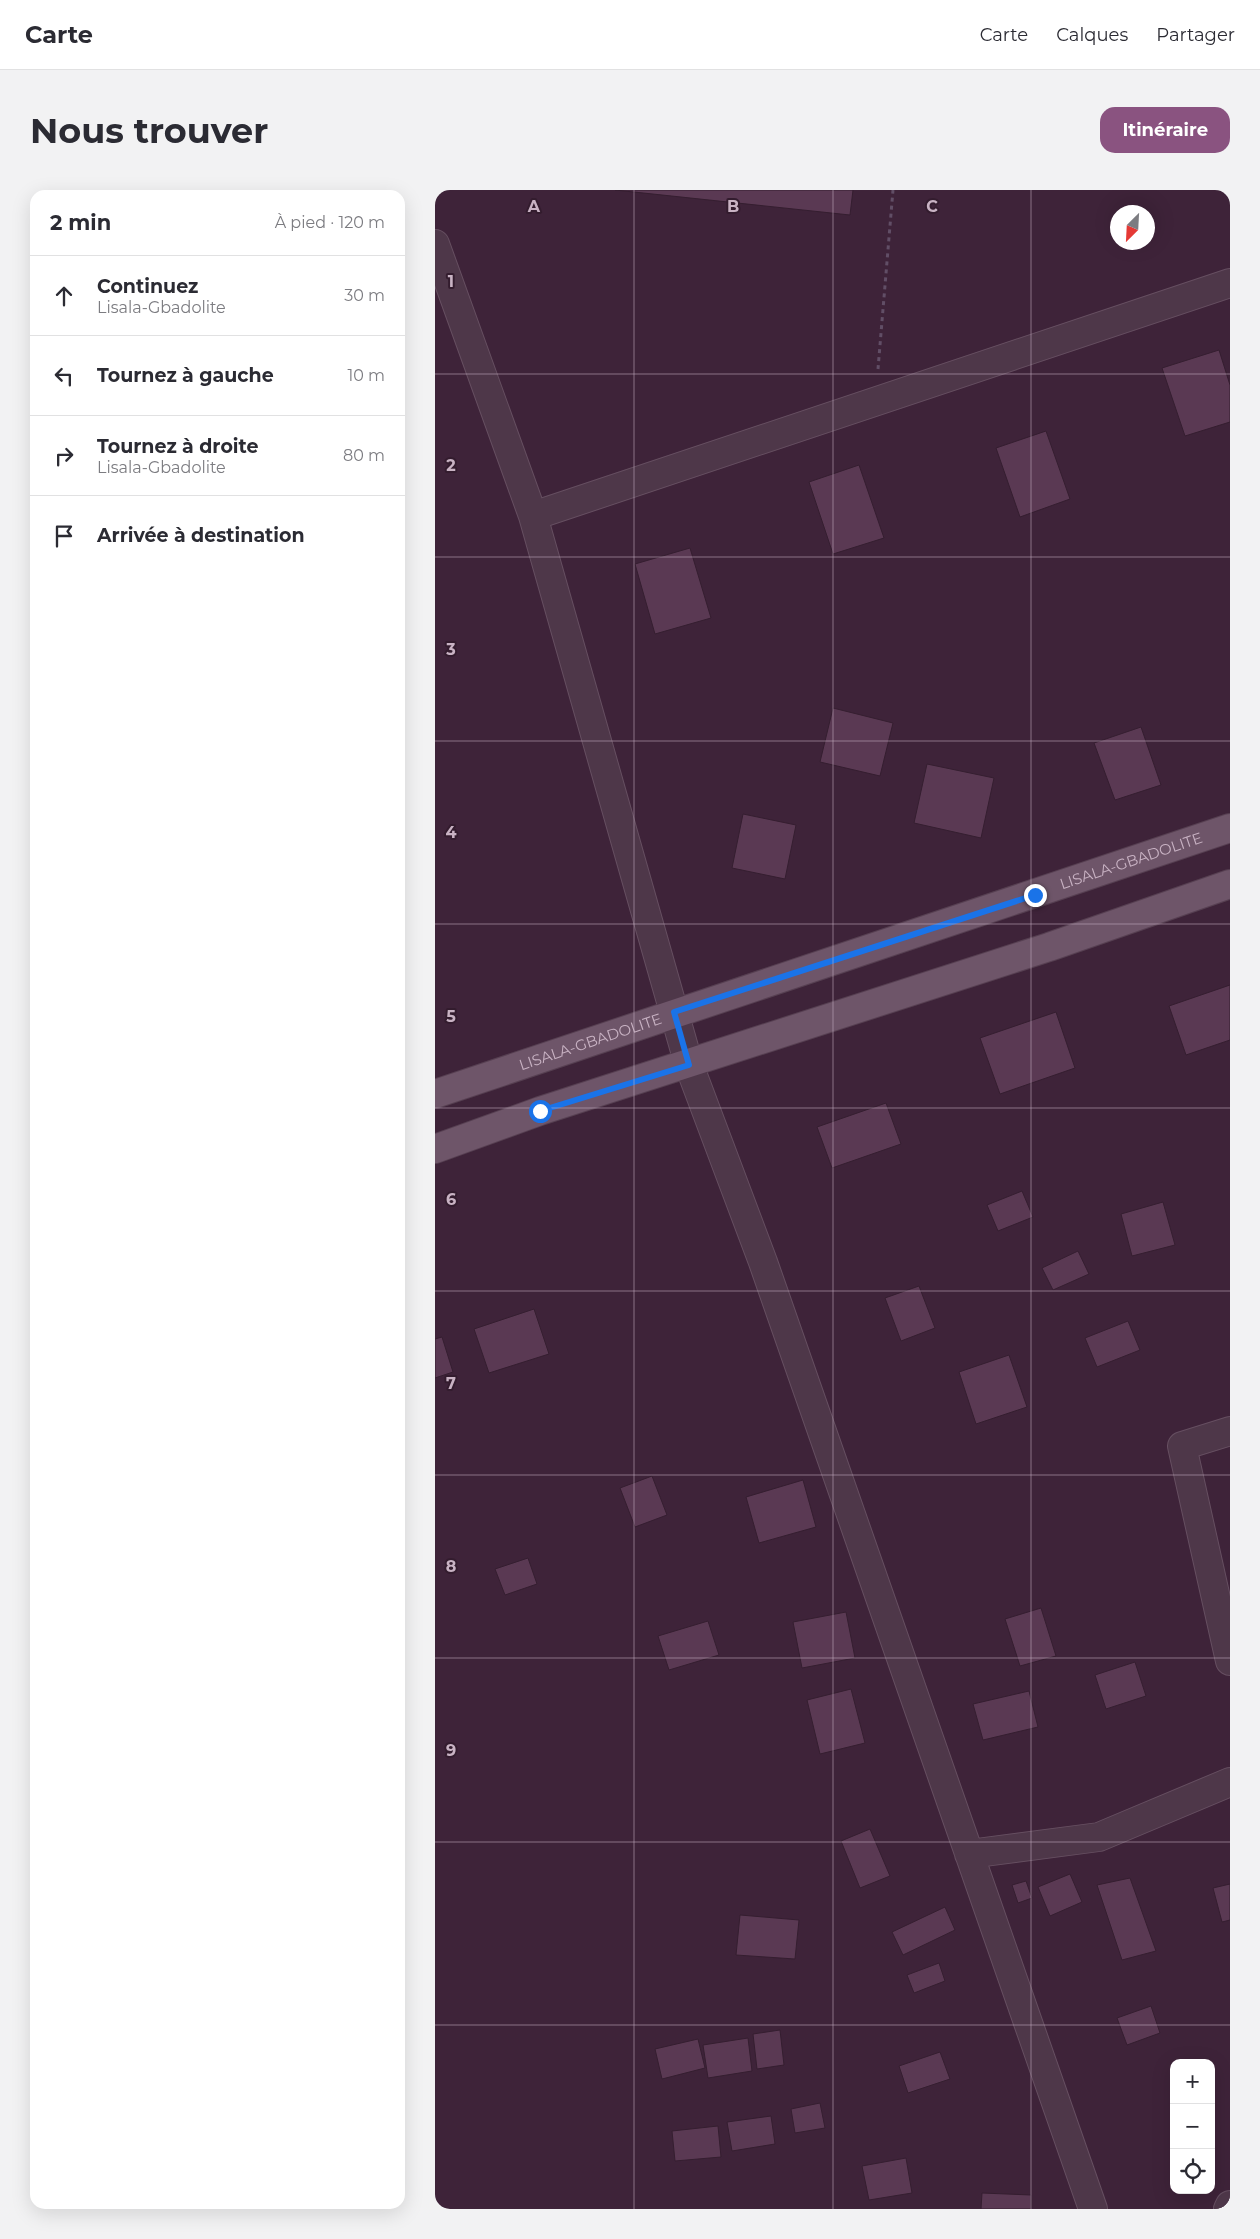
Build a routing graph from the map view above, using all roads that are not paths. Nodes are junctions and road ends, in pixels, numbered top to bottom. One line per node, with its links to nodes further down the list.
1 (435, 244): 3 (street)
2 (1230, 283): 3 (street)
3 (533, 516): 6 (street)
4 (1230, 828): 6 (main road, LISALA-GBADOLITE)
5 (1230, 884): 7 (main road)
6 (674, 1012): 7 (street); 8 (main road, LISALA-GBADOLITE)
7 (689, 1065): 9 (main road); 13 (street)
8 (435, 1094)
9 (435, 1149)
10 (1230, 1431): 11 (street)
11 (1230, 1661)
12 (1230, 1782): 13 (street)
13 (969, 1854): 15 (street)
14 (1230, 2205): 16 (street)
15 (1093, 2209)
16 (1228, 2209)

